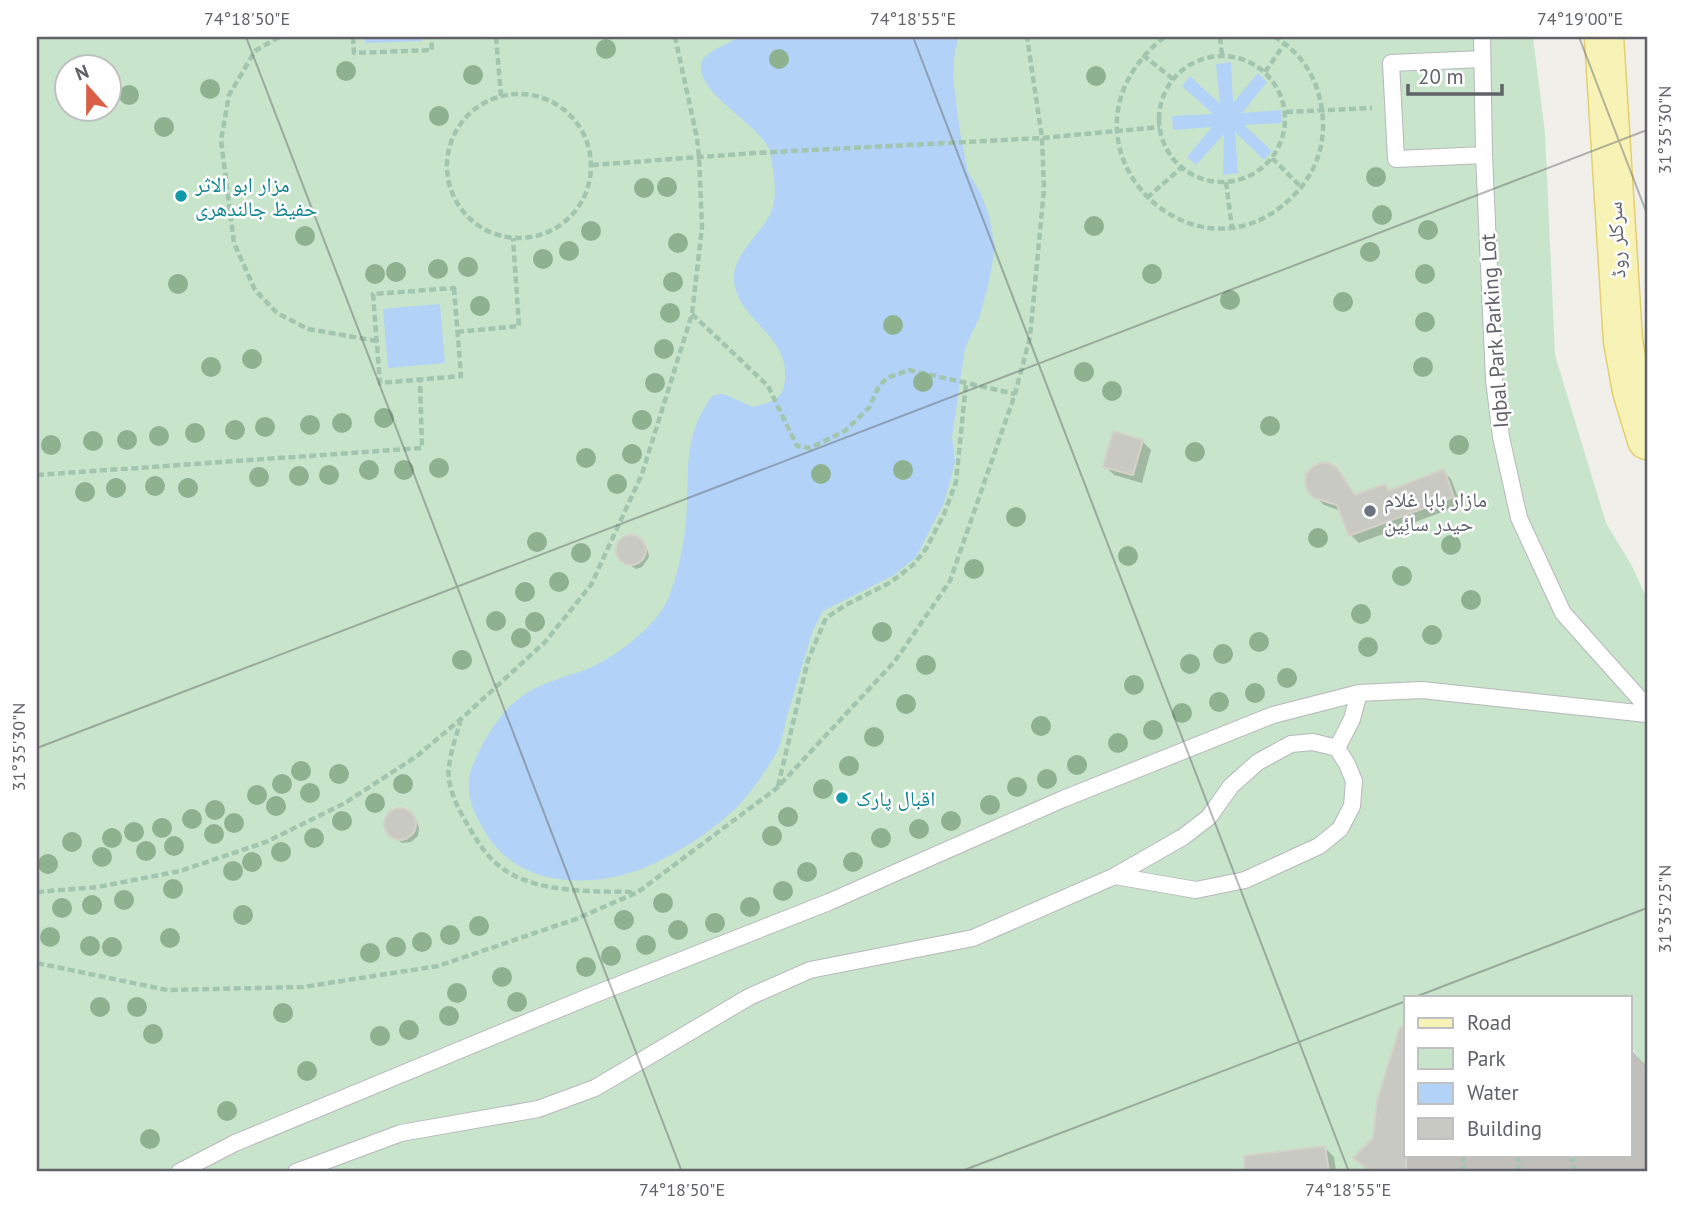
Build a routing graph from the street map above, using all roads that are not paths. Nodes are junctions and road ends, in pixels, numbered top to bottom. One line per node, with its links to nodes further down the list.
1 (1482, 37): 3 (lane, Iqbal Park Parking Lot)
2 (1604, 37): 5 (main road, سرکلر روڈ)
3 (1482, 59): 4 (lane, Iqbal Park Parking Lot); 4 (lane)
4 (1484, 155): 7 (lane, Iqbal Park Parking Lot)
5 (1647, 440)
6 (1359, 693): 8 (lane); 9 (lane); 11 (lane)
7 (1647, 707)
8 (1647, 714)
9 (1337, 748): 10 (lane); 10 (lane)
10 (1115, 876): 12 (lane)
11 (179, 1172)
12 (296, 1172)

